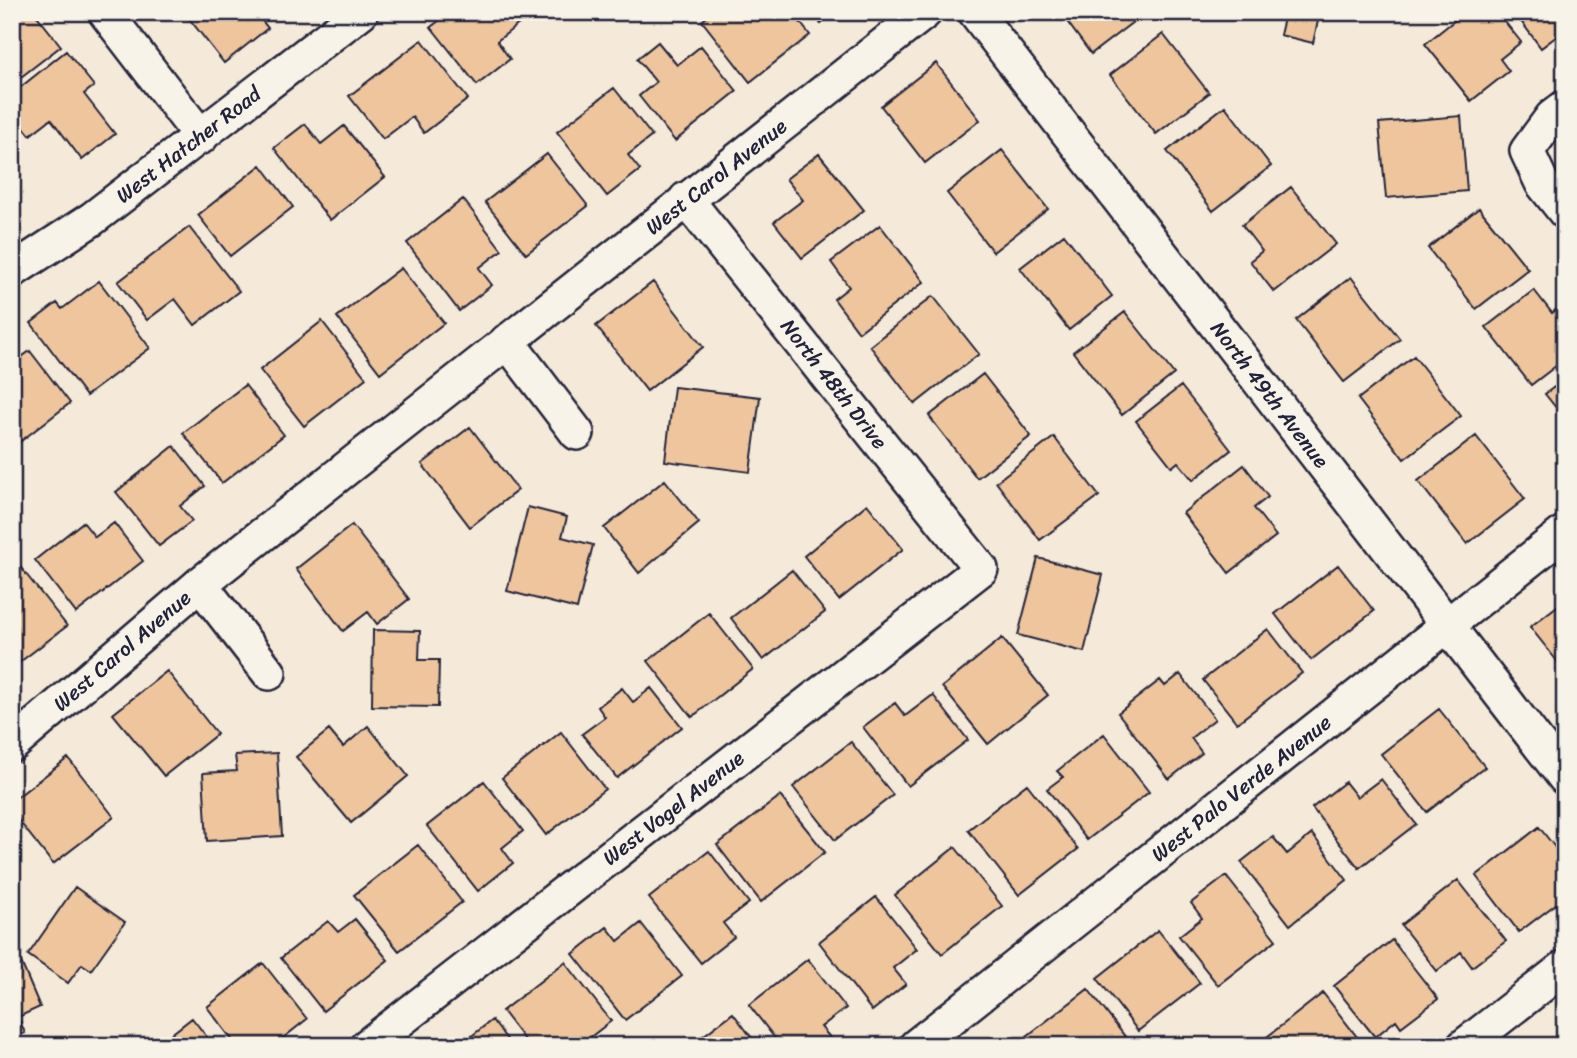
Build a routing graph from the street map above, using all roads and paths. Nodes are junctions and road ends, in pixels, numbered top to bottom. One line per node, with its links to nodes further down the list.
1 (105, 12): 6 (street)
2 (361, 12): 6 (street, West Hatcher Road)
3 (925, 12): 7 (street, West Carol Avenue)
4 (975, 12): 15 (street, North 49th Avenue)
5 (1565, 107): 8 (street)
6 (201, 137): 9 (street, West Hatcher Road)
7 (686, 199): 10 (street, West Carol Avenue); 13 (street, North 48th Drive)
8 (1565, 212)
9 (12, 271)
10 (507, 341): 11 (street); 14 (street, West Carol Avenue)
11 (577, 433)
12 (1565, 532): 15 (street, West Palo Verde Avenue)
13 (981, 569): 20 (street, West Vogel Avenue)
14 (200, 584): 16 (street, West Carol Avenue); 17 (street, West Carol Avenue)
15 (1446, 624): 18 (street, North 49th Avenue); 21 (street, West Palo Verde Avenue)
16 (270, 673)
17 (12, 745)
18 (1565, 778)
19 (1565, 967): 22 (street)
20 (367, 1046)
21 (916, 1046)
22 (1464, 1046)

